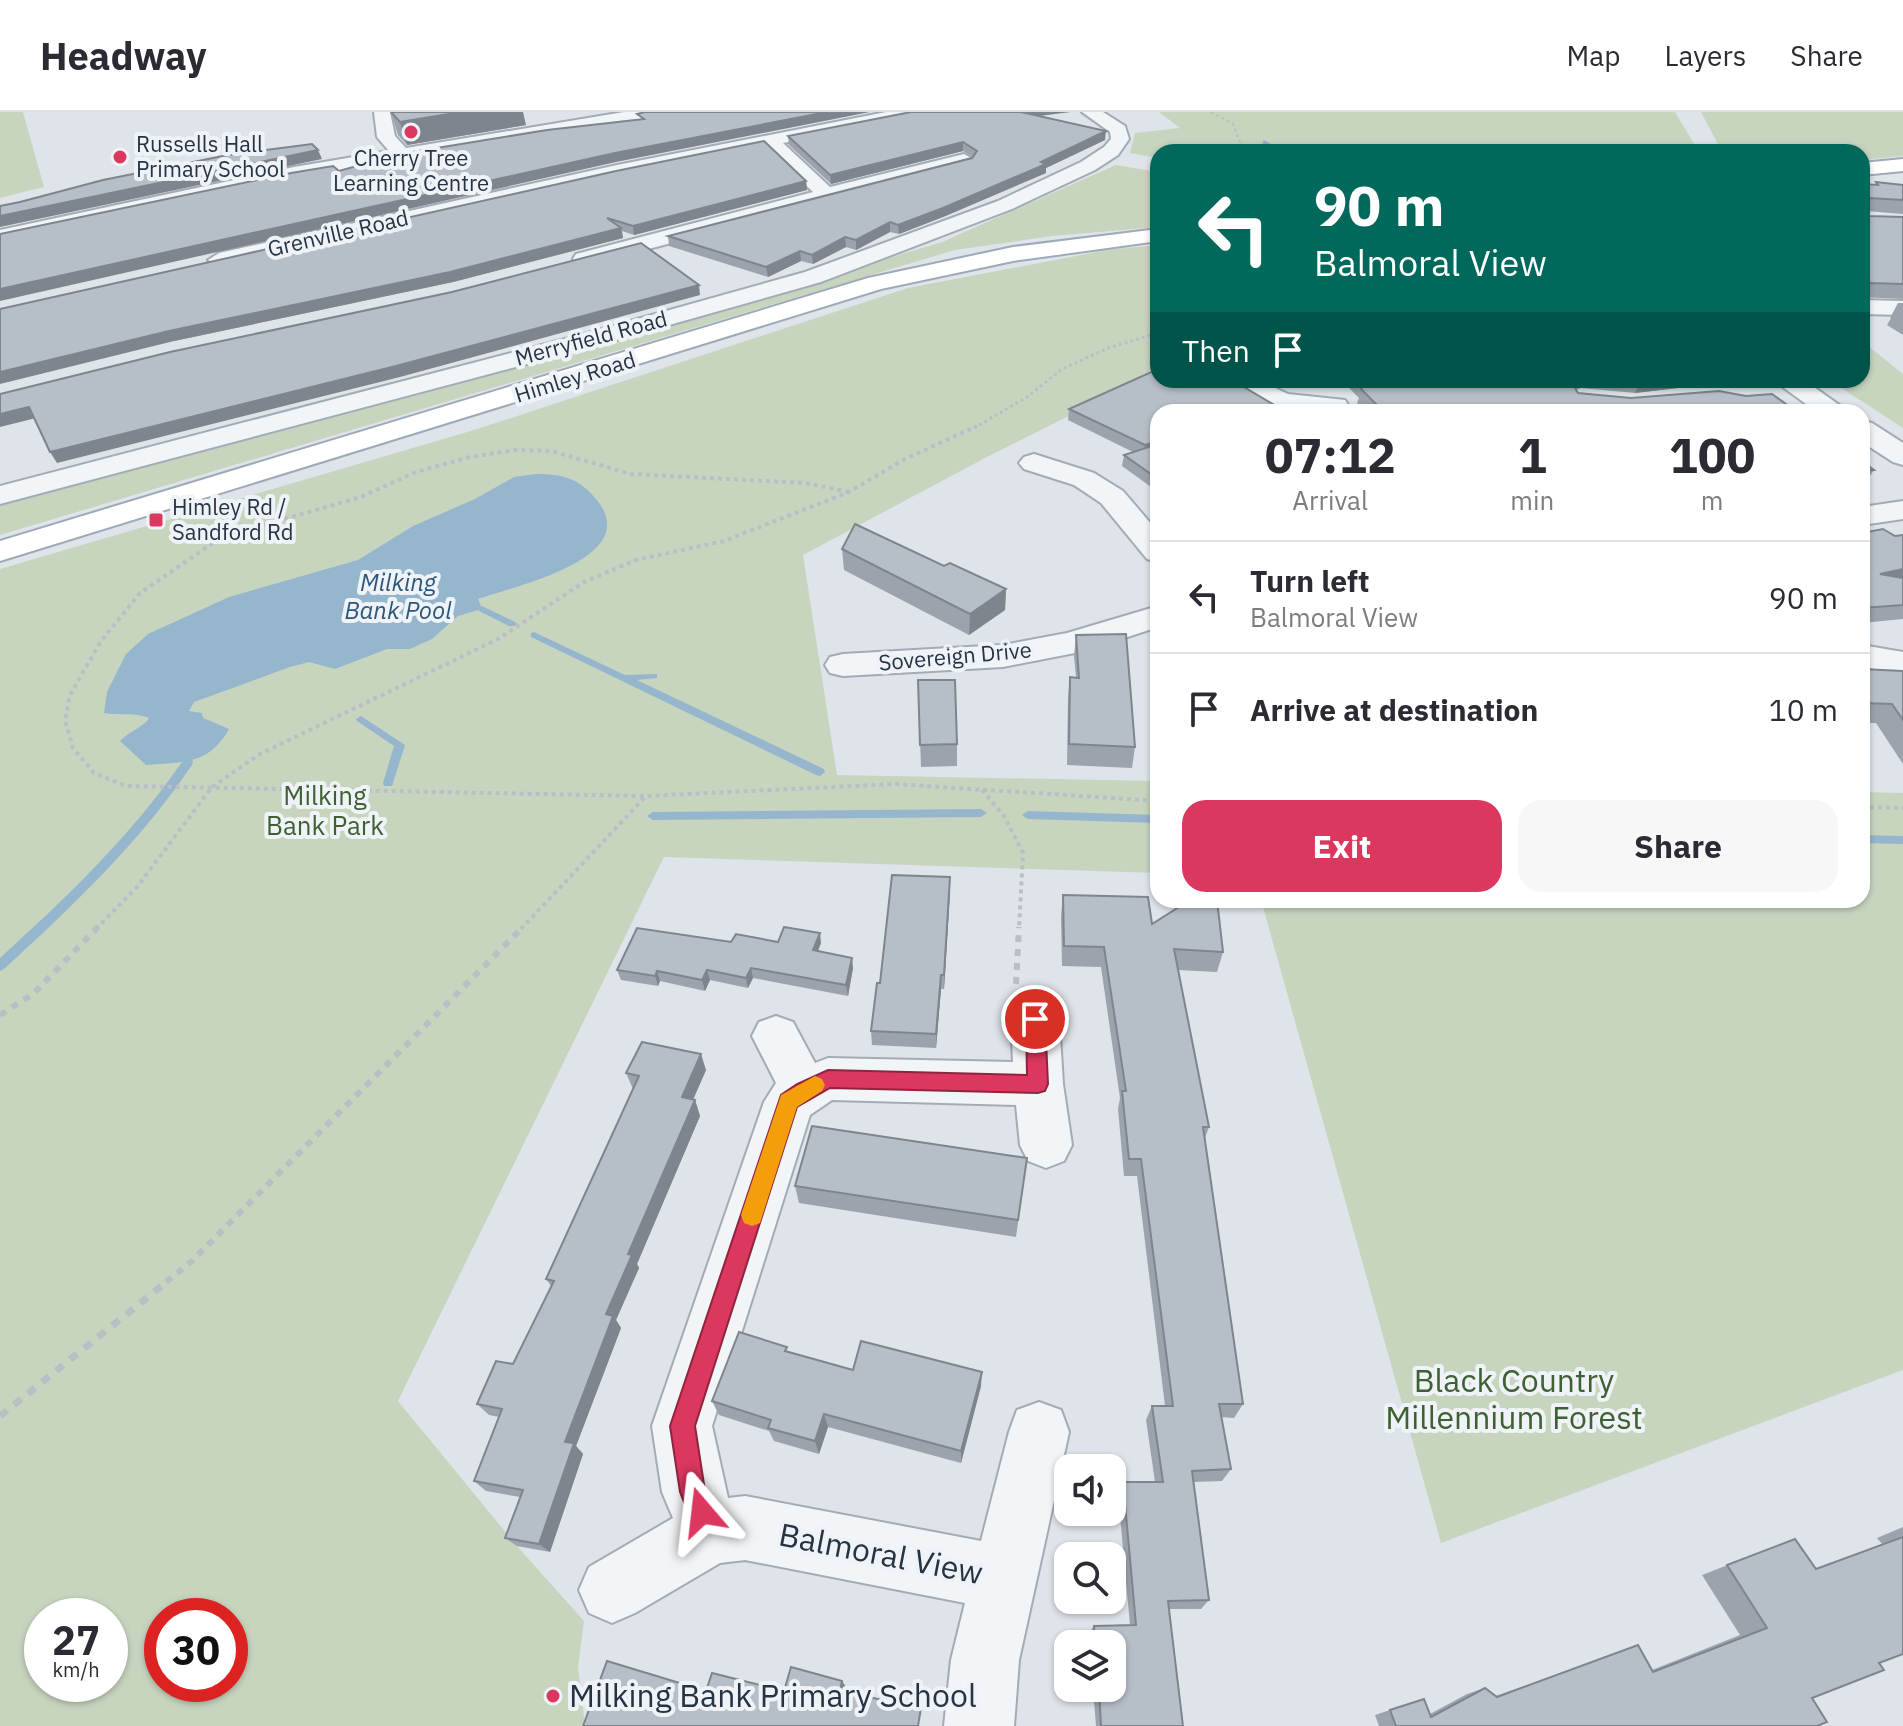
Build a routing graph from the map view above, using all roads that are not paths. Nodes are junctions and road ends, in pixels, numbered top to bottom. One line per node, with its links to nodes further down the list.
1 (655, 112): 5 (street)
2 (913, 112): 6 (street, Grenville Road)
3 (1091, 112): 25 (street, Merryfield Road)
4 (382, 113): 7 (street)
5 (575, 118): 7 (street)
6 (769, 140): 11 (street); 14 (street, Grenville Road)
7 (400, 153): 12 (street)
8 (964, 160): 11 (street)
9 (1903, 165): 10 (main road)
10 (1870, 168)
11 (821, 195): 15 (street)
12 (0, 236)
13 (1150, 236): 29 (main road, Himley Road)
14 (201, 265)
15 (561, 265)
16 (1870, 307): 17 (street)
17 (1903, 308)
18 (1254, 388): 20 (street)
19 (1798, 388): 21 (street)
20 (1336, 397)
21 (1823, 404)
22 (1870, 434): 23 (street)
23 (1903, 456)
24 (1034, 463): 28 (street)
25 (0, 495)
26 (1903, 510): 27 (street)
27 (1870, 515)
28 (1150, 542)
29 (0, 551)
30 (1150, 627): 33 (street, Sovereign Drive)
31 (1870, 657): 32 (street)
32 (1903, 663)
33 (840, 667)
34 (1035, 1019): 36 (street)
35 (776, 1036): 37 (street)
36 (1038, 1084): 37 (street); 38 (street)
37 (804, 1090): 40 (street)
38 (1046, 1145)
39 (1039, 1432): 41 (street)
40 (711, 1532): 41 (street, Balmoral View); 42 (street, Balmoral View)
41 (1005, 1578): 43 (street)
42 (612, 1590)
43 (979, 1726)

